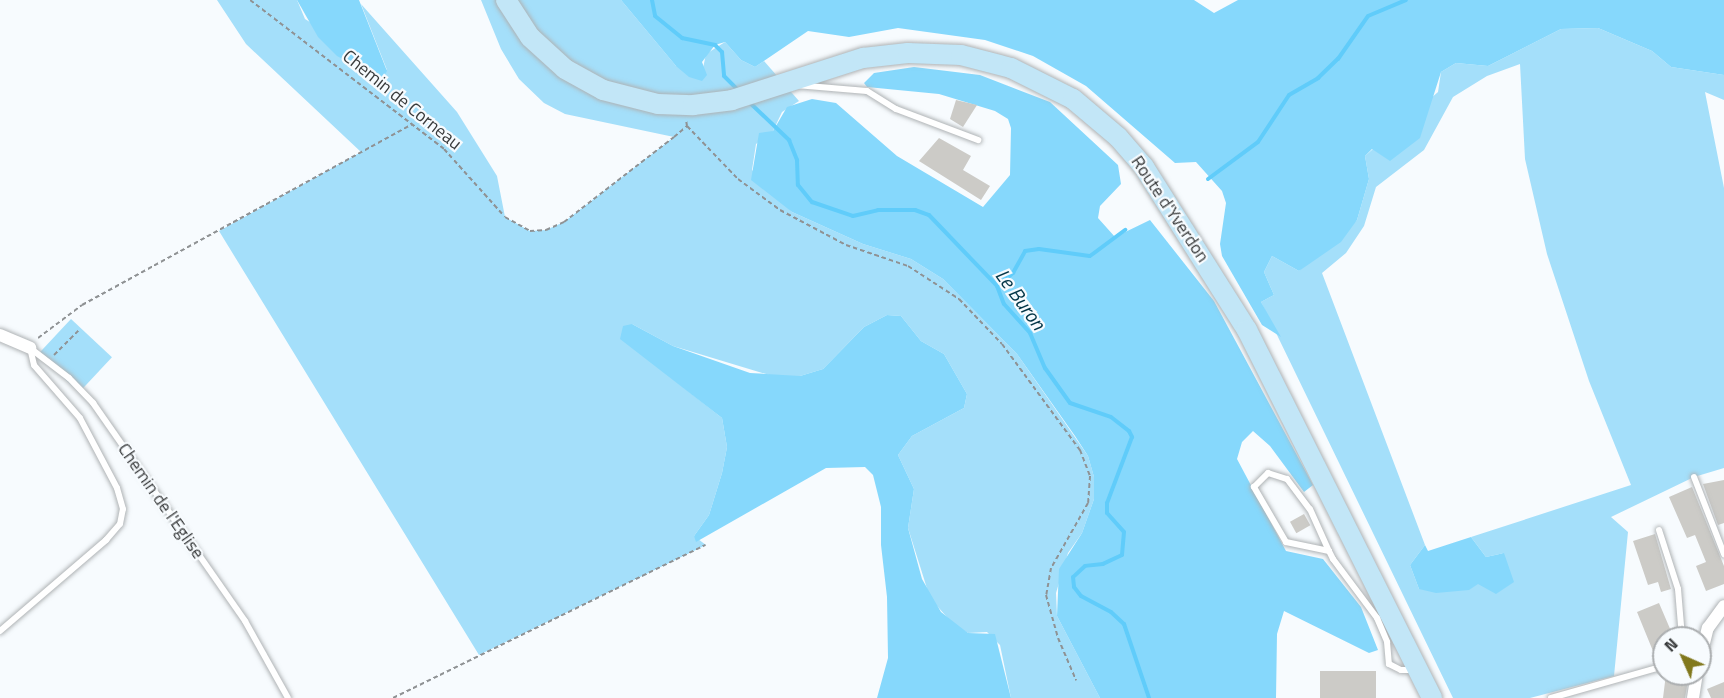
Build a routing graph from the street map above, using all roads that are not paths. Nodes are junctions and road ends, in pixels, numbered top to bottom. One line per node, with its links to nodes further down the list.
1 (507, 0): 2 (main road, Route d'Yverdon)
2 (792, 80): 3 (lane); 15 (main road, Route d'Yverdon)
3 (978, 140)
4 (0, 335): 5 (street, Chemin de l'Eglise)
5 (30, 348): 13 (lane); 16 (lane, Chemin de l'Eglise)
6 (1694, 477): 9 (lane)
7 (1659, 530): 11 (lane)
8 (1329, 551): 8 (lane); 15 (lane)
9 (1724, 554)
10 (1724, 606): 12 (street)
11 (1681, 626)
12 (1709, 626)
13 (0, 631)
14 (1652, 669): 18 (lane)
15 (1418, 670): 17 (main road, Route d'Yverdon)
16 (288, 698)
17 (1432, 698)
18 (1551, 698)

